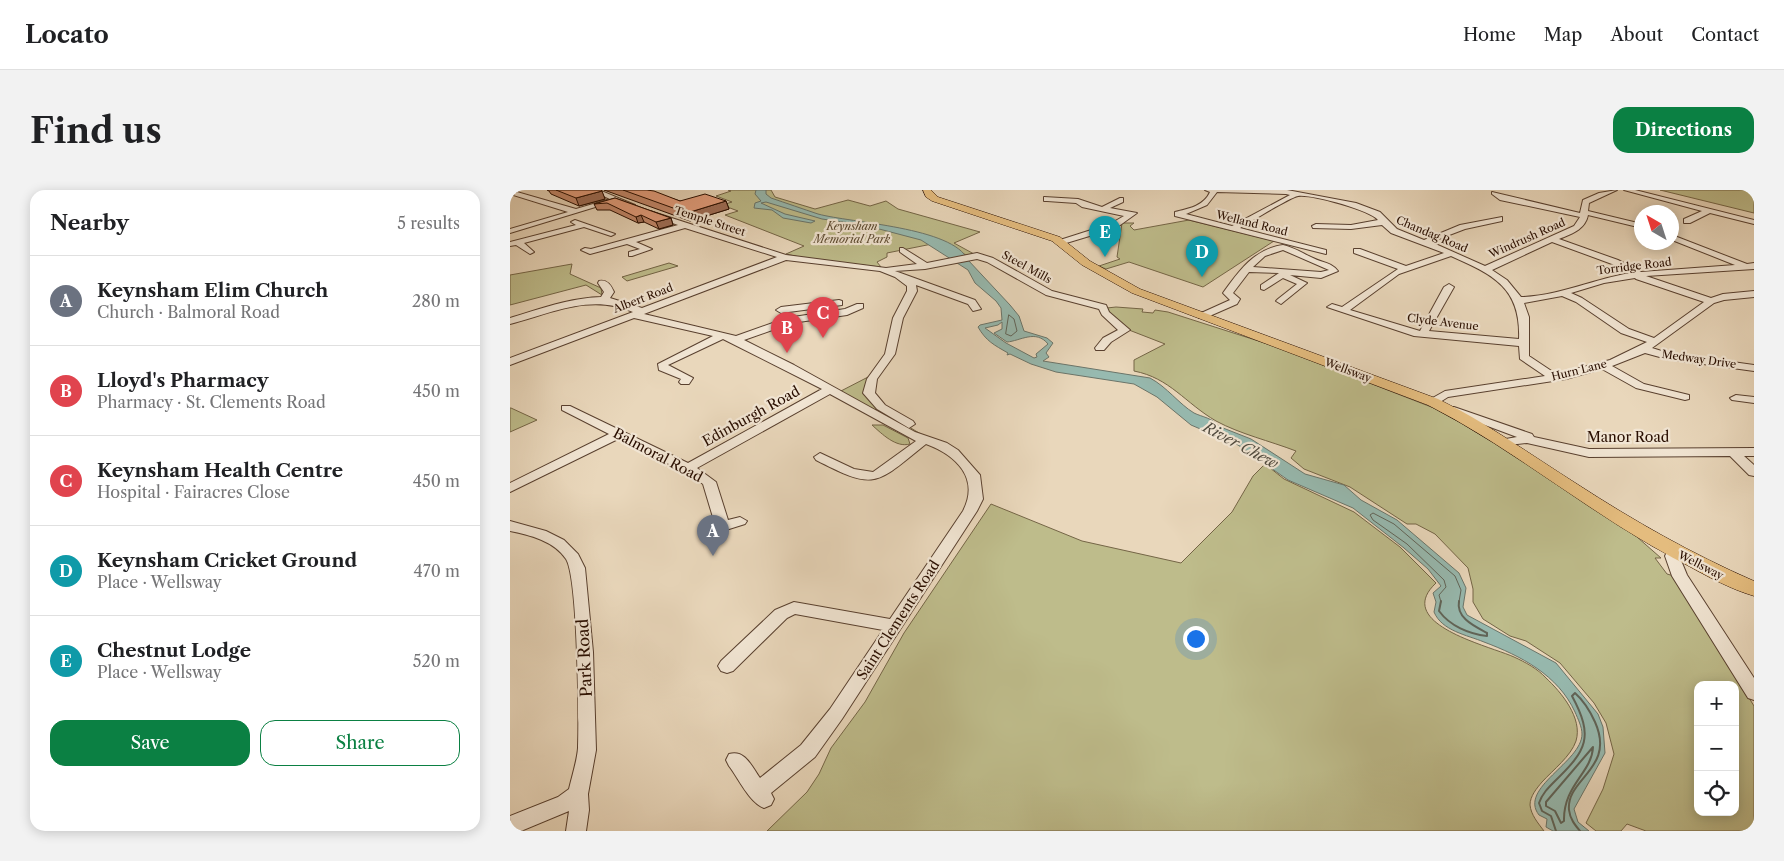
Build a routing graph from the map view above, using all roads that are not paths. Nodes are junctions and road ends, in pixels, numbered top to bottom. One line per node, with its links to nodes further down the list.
1 (593, 190): 9 (street, Temple Street)
2 (927, 190): 34 (main road, Wellsway)
3 (1208, 190): 4 (street, Chandag Road)
4 (1214, 190): 10 (street, Chandag Road); 29 (street, Welland Road)
5 (1627, 190): 15 (street)
6 (1493, 191): 17 (street)
7 (1608, 191): 17 (street, Windrush Road)
8 (510, 192): 16 (street)
9 (602, 192): 12 (street, Temple Street)
10 (1297, 194): 22 (street, Chandag Road); 29 (street)
11 (1046, 199): 14 (street)
12 (616, 200): 16 (street); 27 (street, Temple Street)
13 (1120, 200): 14 (street)
14 (1103, 209): 34 (street)
15 (1710, 210): 20 (street); 23 (street)
16 (575, 211): 18 (street)
17 (1584, 214): 25 (street); 31 (street, Windrush Road)
18 (552, 218): 26 (street); 28 (street)
19 (1499, 219): 36 (street)
20 (1687, 221)
21 (510, 222): 28 (street)
22 (1383, 222): 24 (street); 36 (street, Chandag Road)
23 (1754, 222)
24 (1319, 224)
25 (1634, 224)
26 (584, 225): 33 (street); 35 (street)
27 (686, 225): 33 (street); 44 (street, Temple Street)
28 (524, 228): 30 (street)
29 (1232, 229): 41 (street, Welland Road)
30 (510, 232)
31 (1550, 240): 50 (street, Windrush Road); 54 (street)
32 (1679, 240): 47 (street)
33 (629, 241): 37 (street); 42 (street)
34 (1063, 242): 72 (main road, Wellsway)
35 (514, 243): 40 (street)
36 (1423, 243): 43 (street, Chandag Road)
37 (585, 250)
38 (903, 250): 46 (street)
39 (1357, 251): 48 (street)
40 (530, 252)
41 (1323, 252)
42 (632, 254)
43 (1449, 254): 48 (street); 50 (street, Chandag Road)
44 (785, 257): 51 (street, Temple Street); 70 (street, Albert Road)
45 (1307, 258): 49 (street); 52 (street); 52 (street)
46 (925, 266): 53 (street, Steel Mills); 79 (street, Steel Mills)
47 (1750, 266): 54 (street, Torridge Road)
48 (1404, 268): 69 (street)
49 (1246, 269): 52 (street); 72 (street)
50 (1486, 269): 60 (street, Chandag Road)
51 (881, 270): 53 (street, Steel Mills)
52 (1284, 273): 56 (street); 62 (street)
53 (903, 274): 67 (street); 92 (street, Saint Clements Road)
54 (1638, 276): 58 (street, Torridge Road); 63 (street)
55 (602, 283): 61 (street)
56 (1264, 287)
57 (1449, 287): 74 (street)
58 (1563, 293): 60 (street, Torridge Road); 77 (street)
59 (1754, 294): 63 (street, Hurn Lane)
60 (1519, 300): 78 (street, Chandag Road)
61 (603, 301): 70 (street, Saint Clements Road); 73 (street, Saint Clements Road)
62 (1281, 301)
63 (1711, 301): 77 (street, Hurn Lane)
64 (839, 303): 71 (street)
65 (862, 305): 71 (street)
66 (1332, 307): 69 (street, Clyde Avenue)
67 (976, 309)
68 (781, 310): 71 (street)
69 (1345, 311): 74 (street, Clyde Avenue)
70 (638, 314): 75 (street, Saint Clements Road); 81 (street, Albert Road)
71 (800, 314): 76 (street)
72 (1202, 316): 88 (main road, Wellsway)
73 (510, 321)
74 (1423, 334): 78 (street, Clyde Avenue)
75 (723, 335): 76 (street, Saint Clements Road); 85 (street)
76 (735, 340): 86 (street, Saint Clements Road)
77 (1653, 341): 80 (street, Hurn Lane)
78 (1524, 344): 84 (street, Chandag Road)
79 (1100, 348)
80 (1644, 349): 82 (street, Hurn Lane); 83 (street, Medway Drive)
81 (510, 362)
82 (1602, 366): 84 (street, Hurn Lane); 87 (street)
83 (1754, 368)
84 (1554, 377): 88 (street, Hurn Lane)
85 (685, 382)
86 (829, 390): 92 (street, Saint Clements Road); 97 (street, Edinburgh Road)
87 (1685, 397)
88 (1436, 404): 91 (street); 93 (main road, Wellsway)
89 (566, 408): 90 (street, Balmoral Road)
90 (618, 434): 97 (street, Balmoral Road); 99 (street)
91 (1536, 440): 93 (street, Manor Road); 94 (street, Manor Road)
92 (927, 441): 96 (street); 104 (street, Saint Clements Road)
93 (1504, 443): 102 (main road, Wellsway)
94 (1732, 451): 95 (street, Manor Road); 98 (street)
95 (1754, 452)
96 (820, 457)
97 (688, 468): 100 (street, Balmoral Road)
98 (1754, 472)
99 (510, 488)
100 (740, 521)
101 (510, 526): 108 (street, Park Road)
102 (1678, 553): 103 (main road, Wellsway); 106 (street)
103 (1754, 589)
104 (894, 626): 105 (street); 107 (street, Saint Clements Road)
105 (727, 666)
106 (1754, 693)
107 (736, 760)
108 (578, 794): 109 (street); 110 (street, Park Road)
109 (510, 826)
110 (576, 831)

